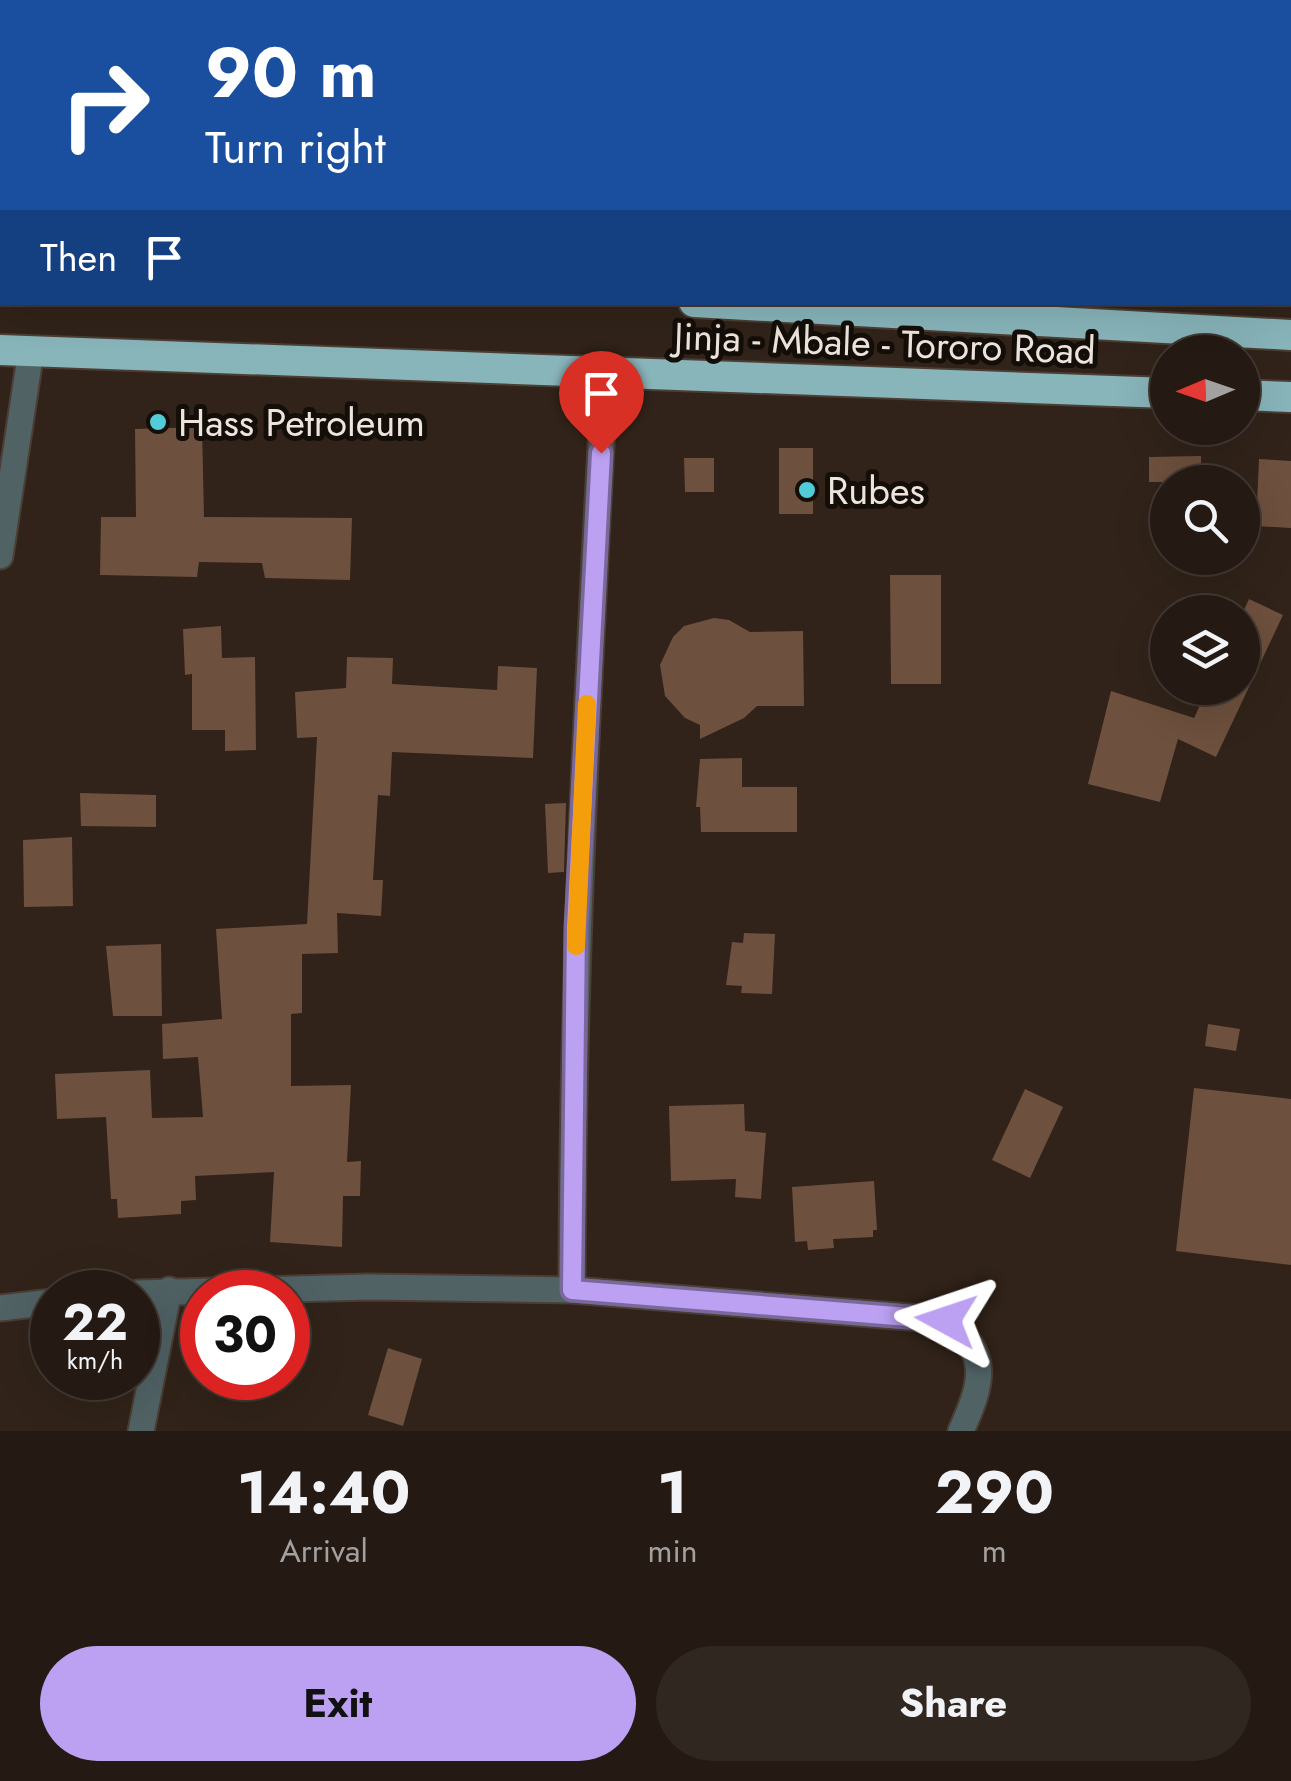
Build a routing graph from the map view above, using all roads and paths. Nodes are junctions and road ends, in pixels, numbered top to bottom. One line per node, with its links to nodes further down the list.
1 (747, 305): 2 (highway, Jinja - Mbale - Tororo Road)
2 (1291, 336)
3 (0, 350): 4 (highway, Jinja - Mbale - Tororo Road)
4 (31, 351): 5 (highway, Jinja - Mbale - Tororo Road); 9 (street)
5 (606, 374): 6 (highway, Jinja - Mbale - Tororo Road); 11 (street)
6 (1150, 391)
7 (1260, 396): 8 (highway)
8 (1291, 397)
9 (0, 556)
10 (169, 1290): 11 (street); 12 (street); 15 (street)
11 (572, 1290): 16 (street)
12 (160, 1291)
13 (30, 1305): 14 (street)
14 (0, 1308)
15 (140, 1431)
16 (961, 1431)

